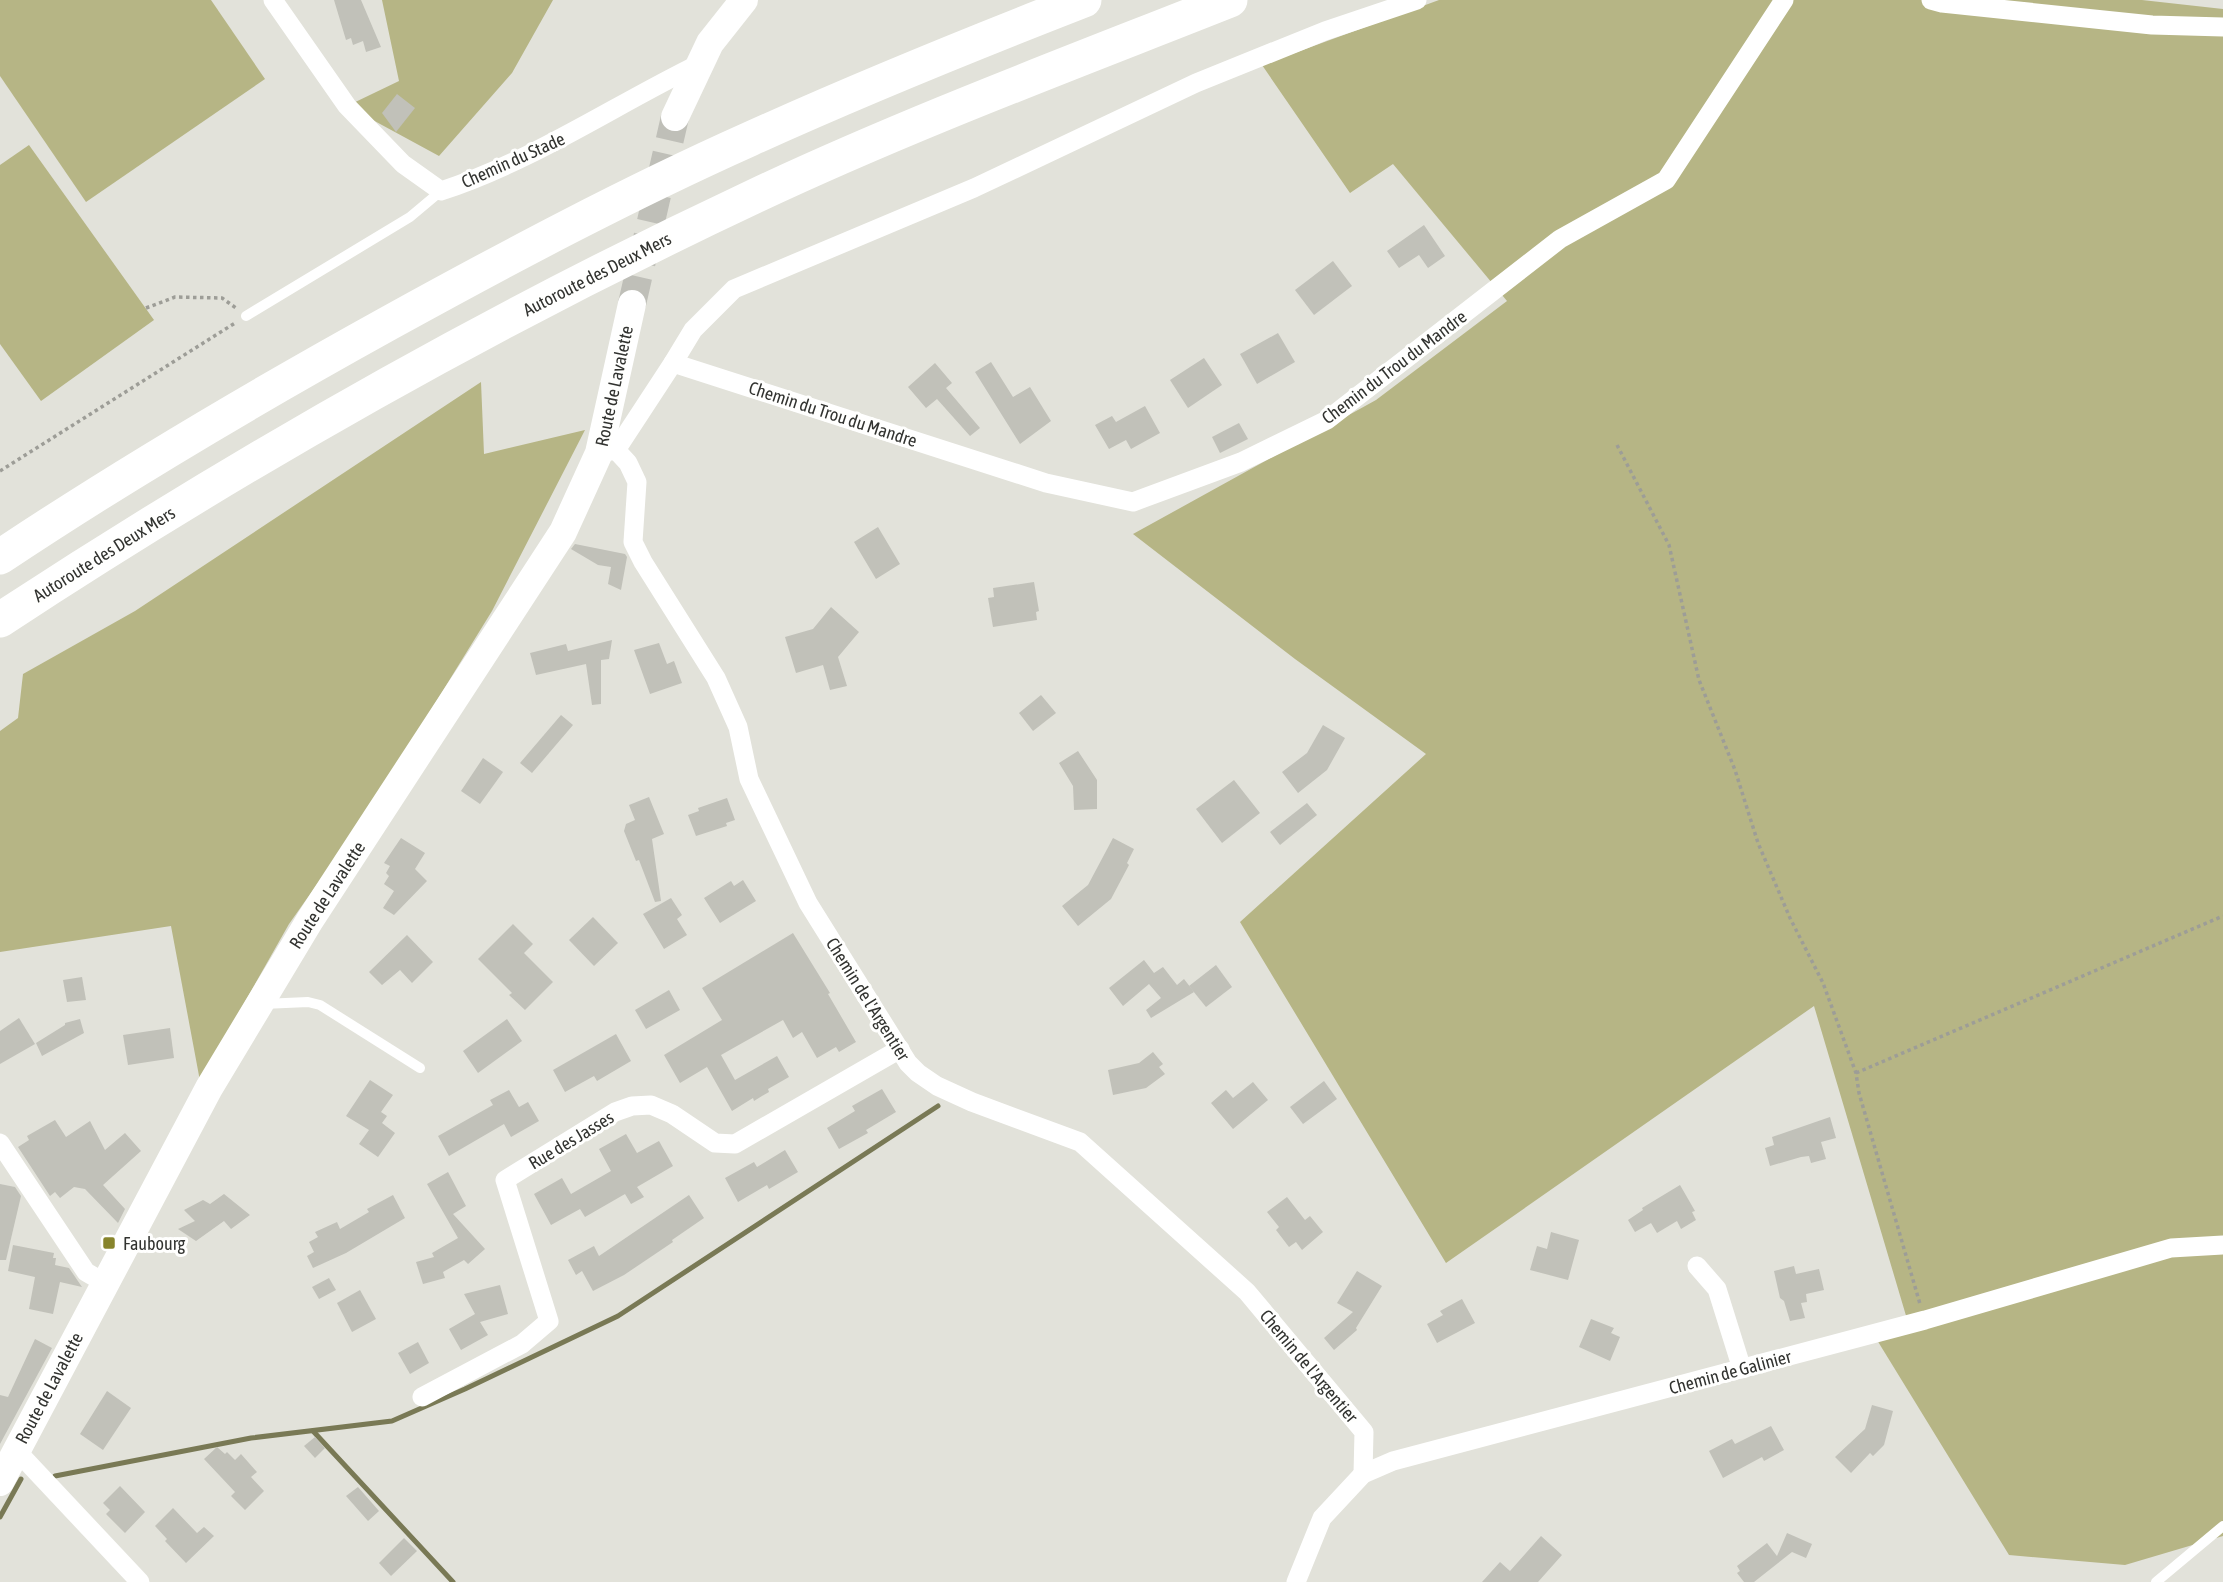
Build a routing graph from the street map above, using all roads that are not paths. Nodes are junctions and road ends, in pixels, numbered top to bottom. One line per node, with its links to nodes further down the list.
1 (272, 0): 11 (street, Chemin du Stade)
2 (744, 0): 9 (main road)
3 (1084, 0): 16 (highway)
4 (1230, 0): 17 (highway, Autoroute des Deux Mers)
5 (1417, 0): 14 (street)
6 (1784, 0): 14 (street, Chemin du Trou du Mandre)
7 (1931, 0): 8 (street)
8 (2223, 27)
9 (699, 64): 10 (main road); 11 (street, Chemin du Stade)
10 (675, 117)
11 (441, 191): 13 (lane)
12 (632, 304): 15 (main road, Route de Lavalette)
13 (246, 316)
14 (674, 363): 15 (street)
15 (608, 452): 18 (main road, Route de Lavalette); 19 (street, Chemin de l'Argentier)
16 (0, 557)
17 (0, 620)
18 (259, 1003): 20 (lane); 24 (main road, Route de Lavalette)
19 (900, 1049): 26 (street, Rue des Jasses); 28 (street, Chemin de l'Argentier)
20 (420, 1069)
21 (0, 1143): 24 (street)
22 (2223, 1245): 25 (street, Chemin de Galinier)
23 (1697, 1266): 25 (street)
24 (105, 1283): 27 (main road, Route de Lavalette)
25 (1742, 1369): 28 (street, Chemin de Galinier)
26 (422, 1397)
27 (16, 1450): 29 (main road, Route de Lavalette); 31 (street)
28 (1363, 1474): 32 (street, Chemin de Galinier)
29 (0, 1482)
30 (2223, 1526): 33 (lane)
31 (140, 1582)
32 (1296, 1582)
33 (2156, 1582)

